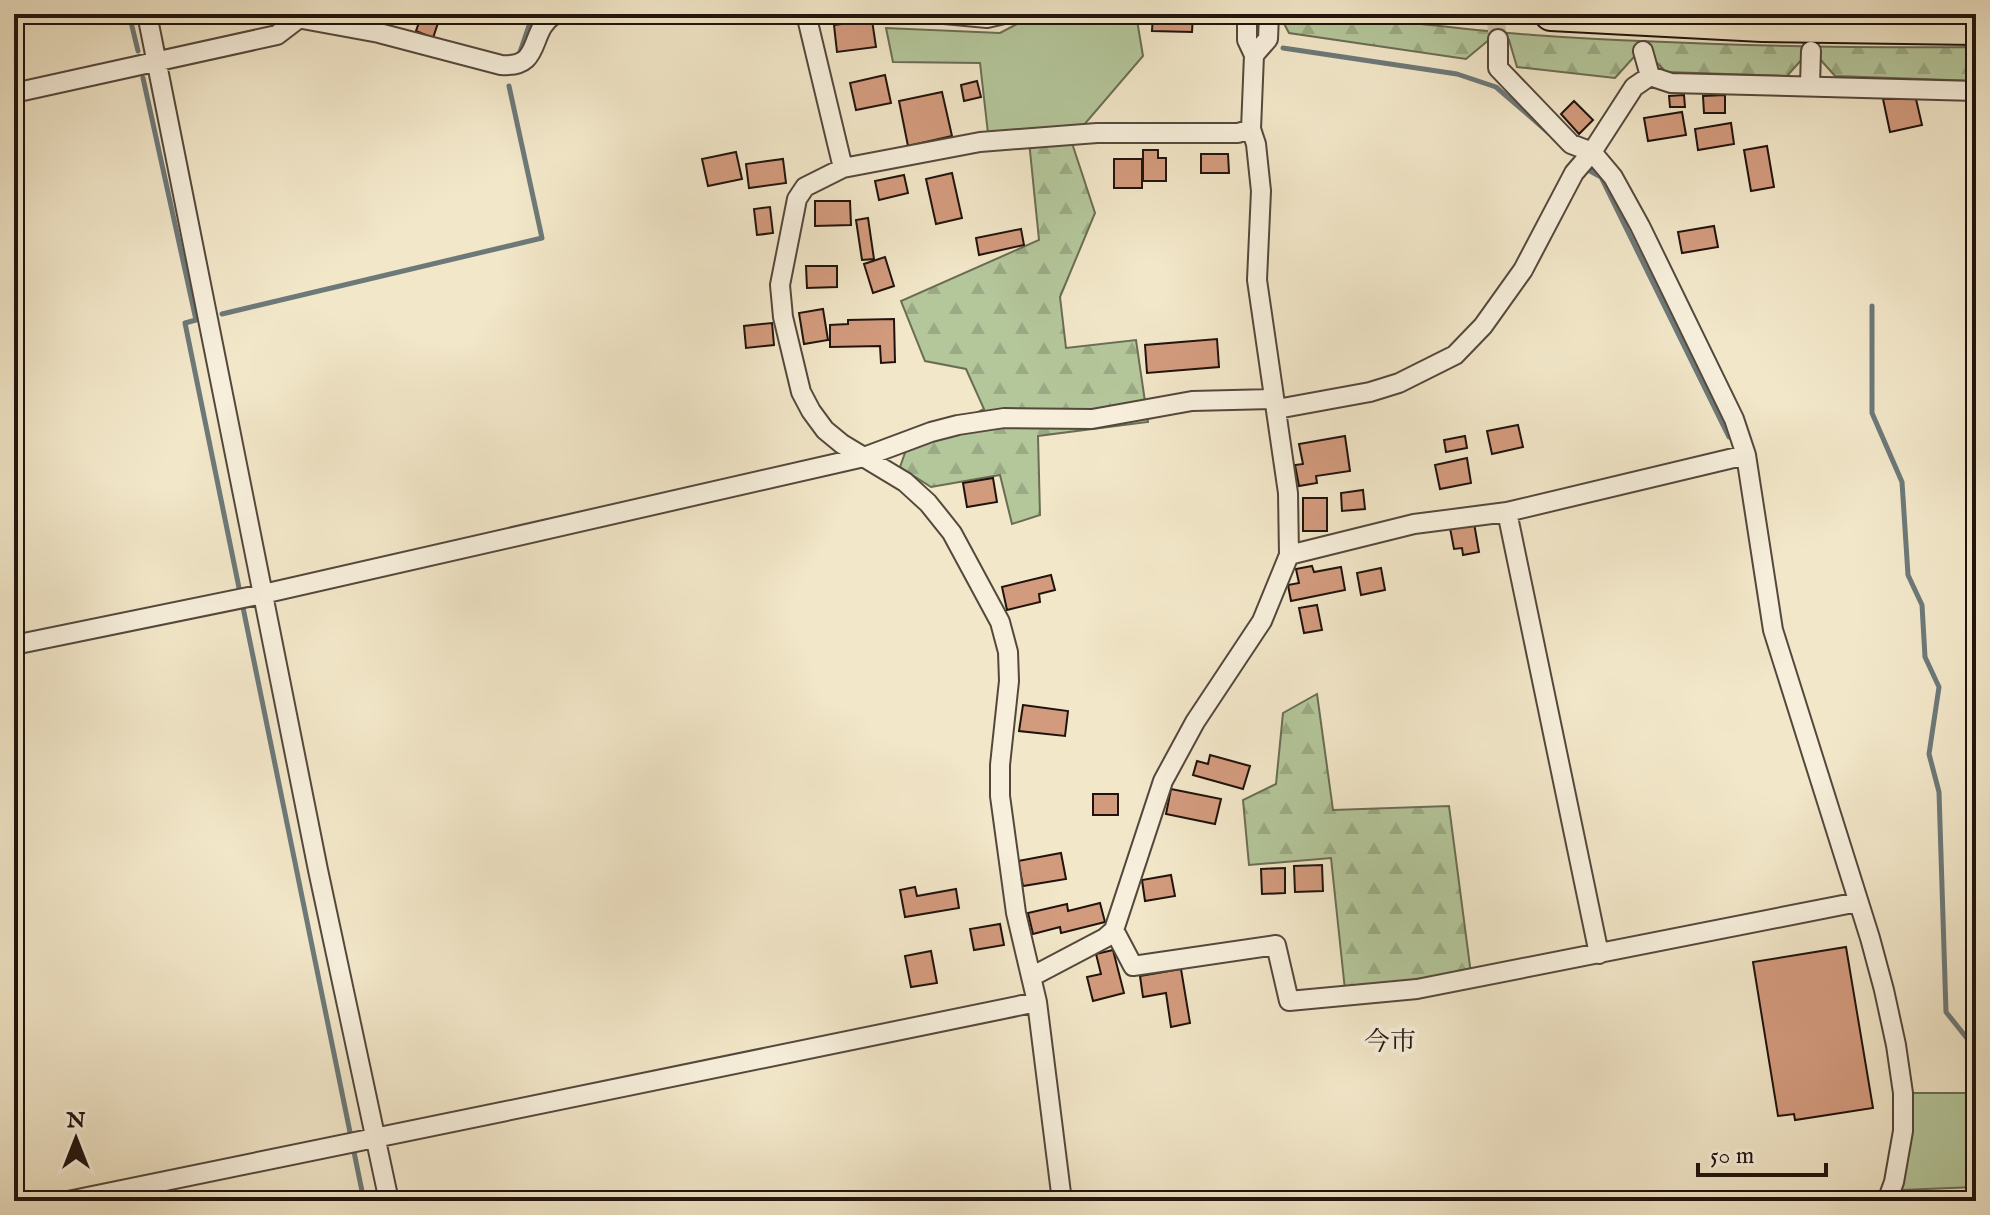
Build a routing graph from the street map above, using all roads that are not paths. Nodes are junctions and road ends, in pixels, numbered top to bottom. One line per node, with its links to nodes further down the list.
1 (147, 14): 16 (street)
2 (275, 14): 10 (street)
3 (555, 14): 10 (street)
4 (806, 14): 23 (street)
5 (944, 14): 6 (street)
6 (1004, 14)
7 (1247, 14): 15 (street)
8 (1269, 14): 15 (street)
9 (1551, 14): 11 (highway)
10 (298, 19): 16 (street)
11 (1976, 28)
12 (1498, 39): 22 (street)
13 (1643, 51): 17 (street)
14 (1811, 51): 18 (street)
15 (1254, 55): 21 (street)
16 (156, 61): 20 (street); 29 (street)
17 (1650, 76): 18 (street); 22 (street)
18 (1810, 85): 19 (street)
19 (1976, 91)
20 (14, 93)
21 (1251, 129): 23 (street); 24 (street)
22 (1592, 152): 24 (street); 25 (street)
23 (843, 168): 26 (street)
24 (1275, 404): 26 (street); 28 (street)
25 (1746, 455): 27 (street); 31 (street)
26 (864, 457): 29 (street); 34 (street)
27 (1507, 512): 28 (street); 33 (street)
28 (1289, 555): 32 (street)
29 (263, 594): 30 (street); 36 (street)
30 (14, 645)
31 (1858, 902): 33 (street); 40 (street)
32 (1114, 930): 33 (street); 34 (street)
33 (1599, 954)
34 (1031, 977): 35 (street)
35 (1037, 1002): 36 (street); 39 (street)
36 (377, 1137): 37 (street); 38 (street)
37 (68, 1201)
38 (389, 1201)
39 (1062, 1201)
40 (1887, 1201)

